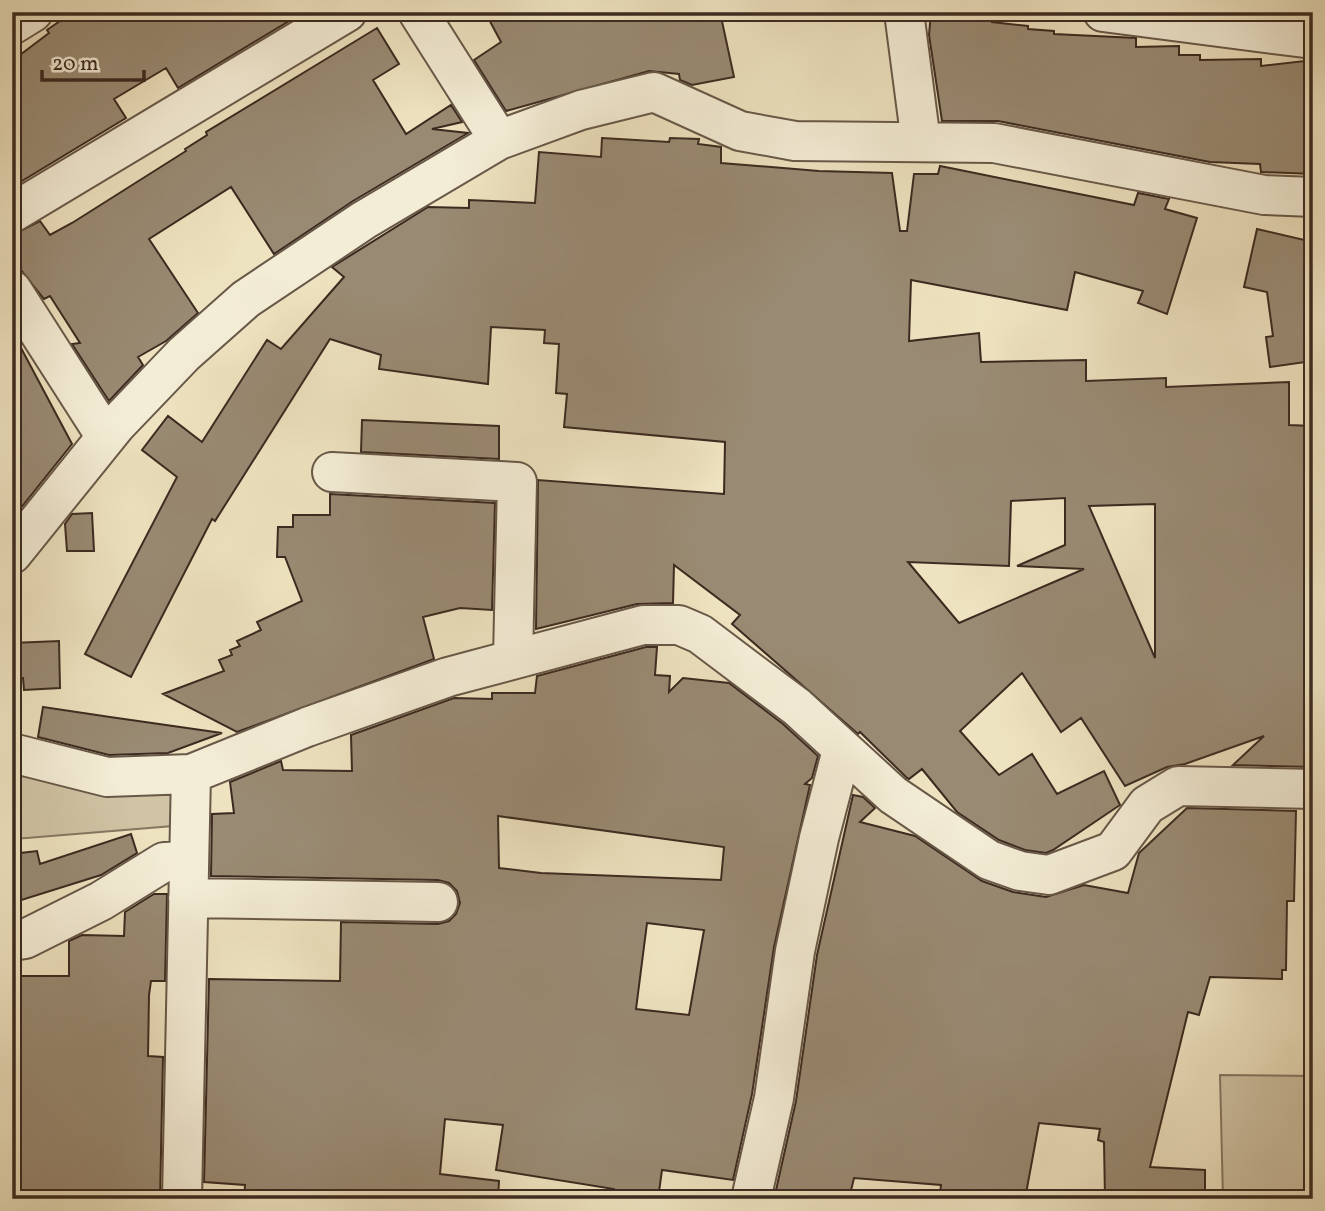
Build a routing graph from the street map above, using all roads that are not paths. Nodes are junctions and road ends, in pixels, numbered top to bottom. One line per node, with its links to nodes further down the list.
1 (33, 12): 6 (street)
2 (347, 12): 11 (street)
3 (418, 12): 8 (street)
4 (904, 12): 9 (street)
5 (1103, 12): 7 (street)
6 (12, 25)
7 (1313, 39)
8 (499, 140): 9 (street); 13 (street)
9 (913, 141): 10 (street)
10 (1313, 197)
11 (12, 213)
12 (12, 289): 13 (street)
13 (106, 437): 15 (street)
14 (332, 472): 16 (street)
15 (12, 554)
16 (513, 658): 17 (street); 19 (street)
17 (842, 750): 20 (street); 25 (street)
18 (12, 753): 19 (street)
19 (191, 774): 21 (street)
20 (1313, 789)
21 (189, 880): 22 (street); 23 (street); 24 (street)
22 (438, 902)
23 (12, 941)
24 (182, 1199)
25 (751, 1199)

